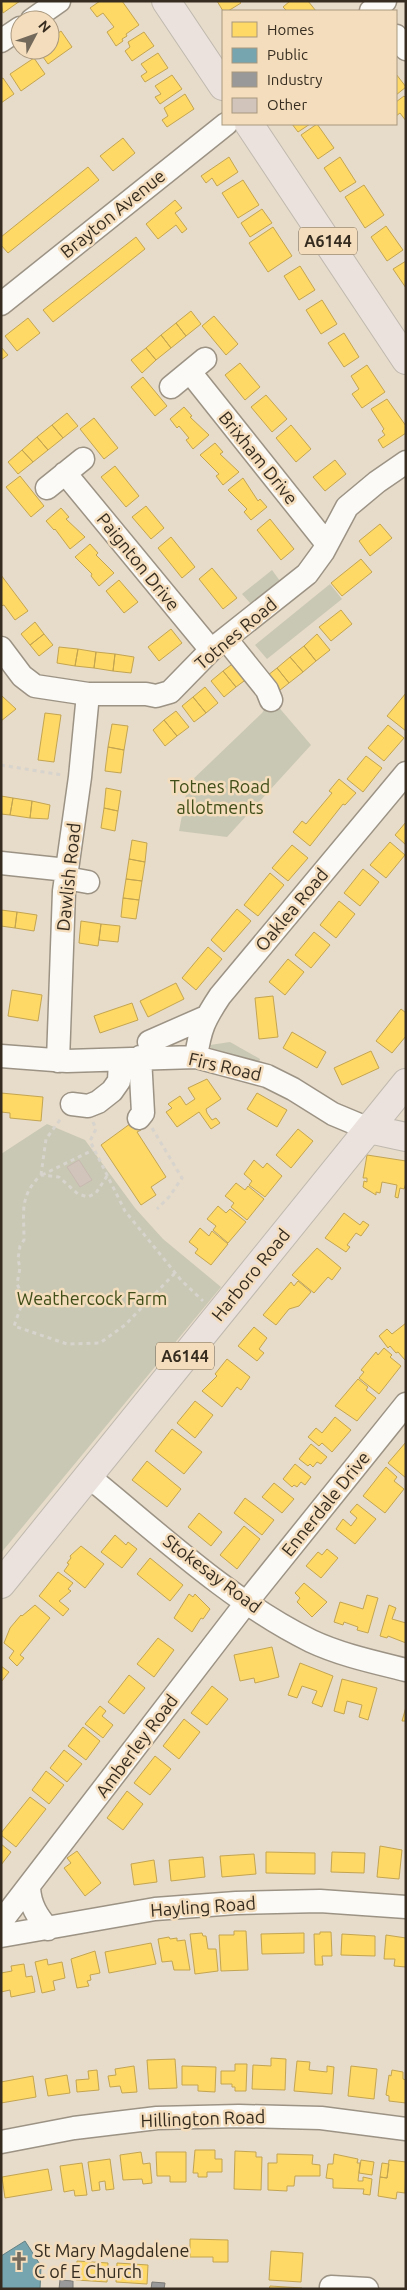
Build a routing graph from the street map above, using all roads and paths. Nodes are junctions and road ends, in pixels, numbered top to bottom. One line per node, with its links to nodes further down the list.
1 (59, 1): 3 (street)
2 (166, 1): 6 (main road)
3 (46, 10)
4 (397, 37): 5 (street)
5 (406, 49)
6 (222, 85)
7 (225, 125): 9 (street, Brayton Avenue)
8 (250, 125): 10 (main road, A6144)
9 (1, 304)
10 (406, 360)
11 (171, 387): 16 (street, Brixham Drive)
12 (83, 459): 14 (street)
13 (406, 462): 16 (street, Totnes Road)
14 (65, 473): 15 (street); 17 (street, Paignton Drive)
15 (47, 488)
16 (327, 544): 17 (street, Totnes Road)
17 (218, 645): 19 (street, Totnes Road); 20 (street, Paignton Drive)
18 (1, 648): 19 (street, Totnes Road)
19 (88, 694): 23 (street, Dawlish Road)
20 (271, 700)
21 (1, 765): 23 (path)
22 (406, 773): 27 (street, Oaklea Road)
23 (80, 777): 25 (street, Dawlish Road)
24 (1, 863): 25 (street)
25 (66, 874): 26 (street); 31 (street, Dawlish Road)
26 (88, 882)
27 (206, 1018): 28 (street, Firs Road); 30 (street, Oaklea Road)
28 (136, 1053): 30 (street, Firs Road); 31 (street, Firs Road); 33 (street); 34 (street)
29 (1, 1056): 31 (street, Firs Road)
30 (196, 1057): 35 (street, Firs Road)
31 (58, 1061)
32 (406, 1083): 35 (main road, Harboro Road / A6144)
33 (80, 1105): 37 (path); 38 (path)
34 (141, 1115): 40 (path)
35 (369, 1129): 36 (main road, Firs Road); 42 (main road, Harboro Road / A6144)
36 (406, 1137)
37 (93, 1150): 38 (path); 39 (path)
38 (41, 1175): 39 (path); 41 (path)
39 (107, 1176): 41 (path)
40 (157, 1209)
41 (175, 1273): 42 (path)
42 (219, 1315): 44 (main road, Harboro Road / A6144)
43 (406, 1404): 46 (street, Ennerdale Drive)
44 (88, 1476): 45 (main road, Harboro Road / A6144); 46 (street, Stokesay Road)
45 (1, 1584)
46 (246, 1603): 47 (street, Stokesay Road); 48 (street, Amberley Road)
47 (406, 1670)
48 (28, 1888): 50 (street, Amberley Road); 51 (street)
49 (406, 1907): 51 (street, Hayling Road)
50 (1, 1922)
51 (48, 1929): 52 (street, Hayling Road)
52 (1, 1936)
53 (406, 2129): 54 (street, Hillington Road)
54 (1, 2142)
55 (332, 2287): 56 (street)
56 (367, 2289)

